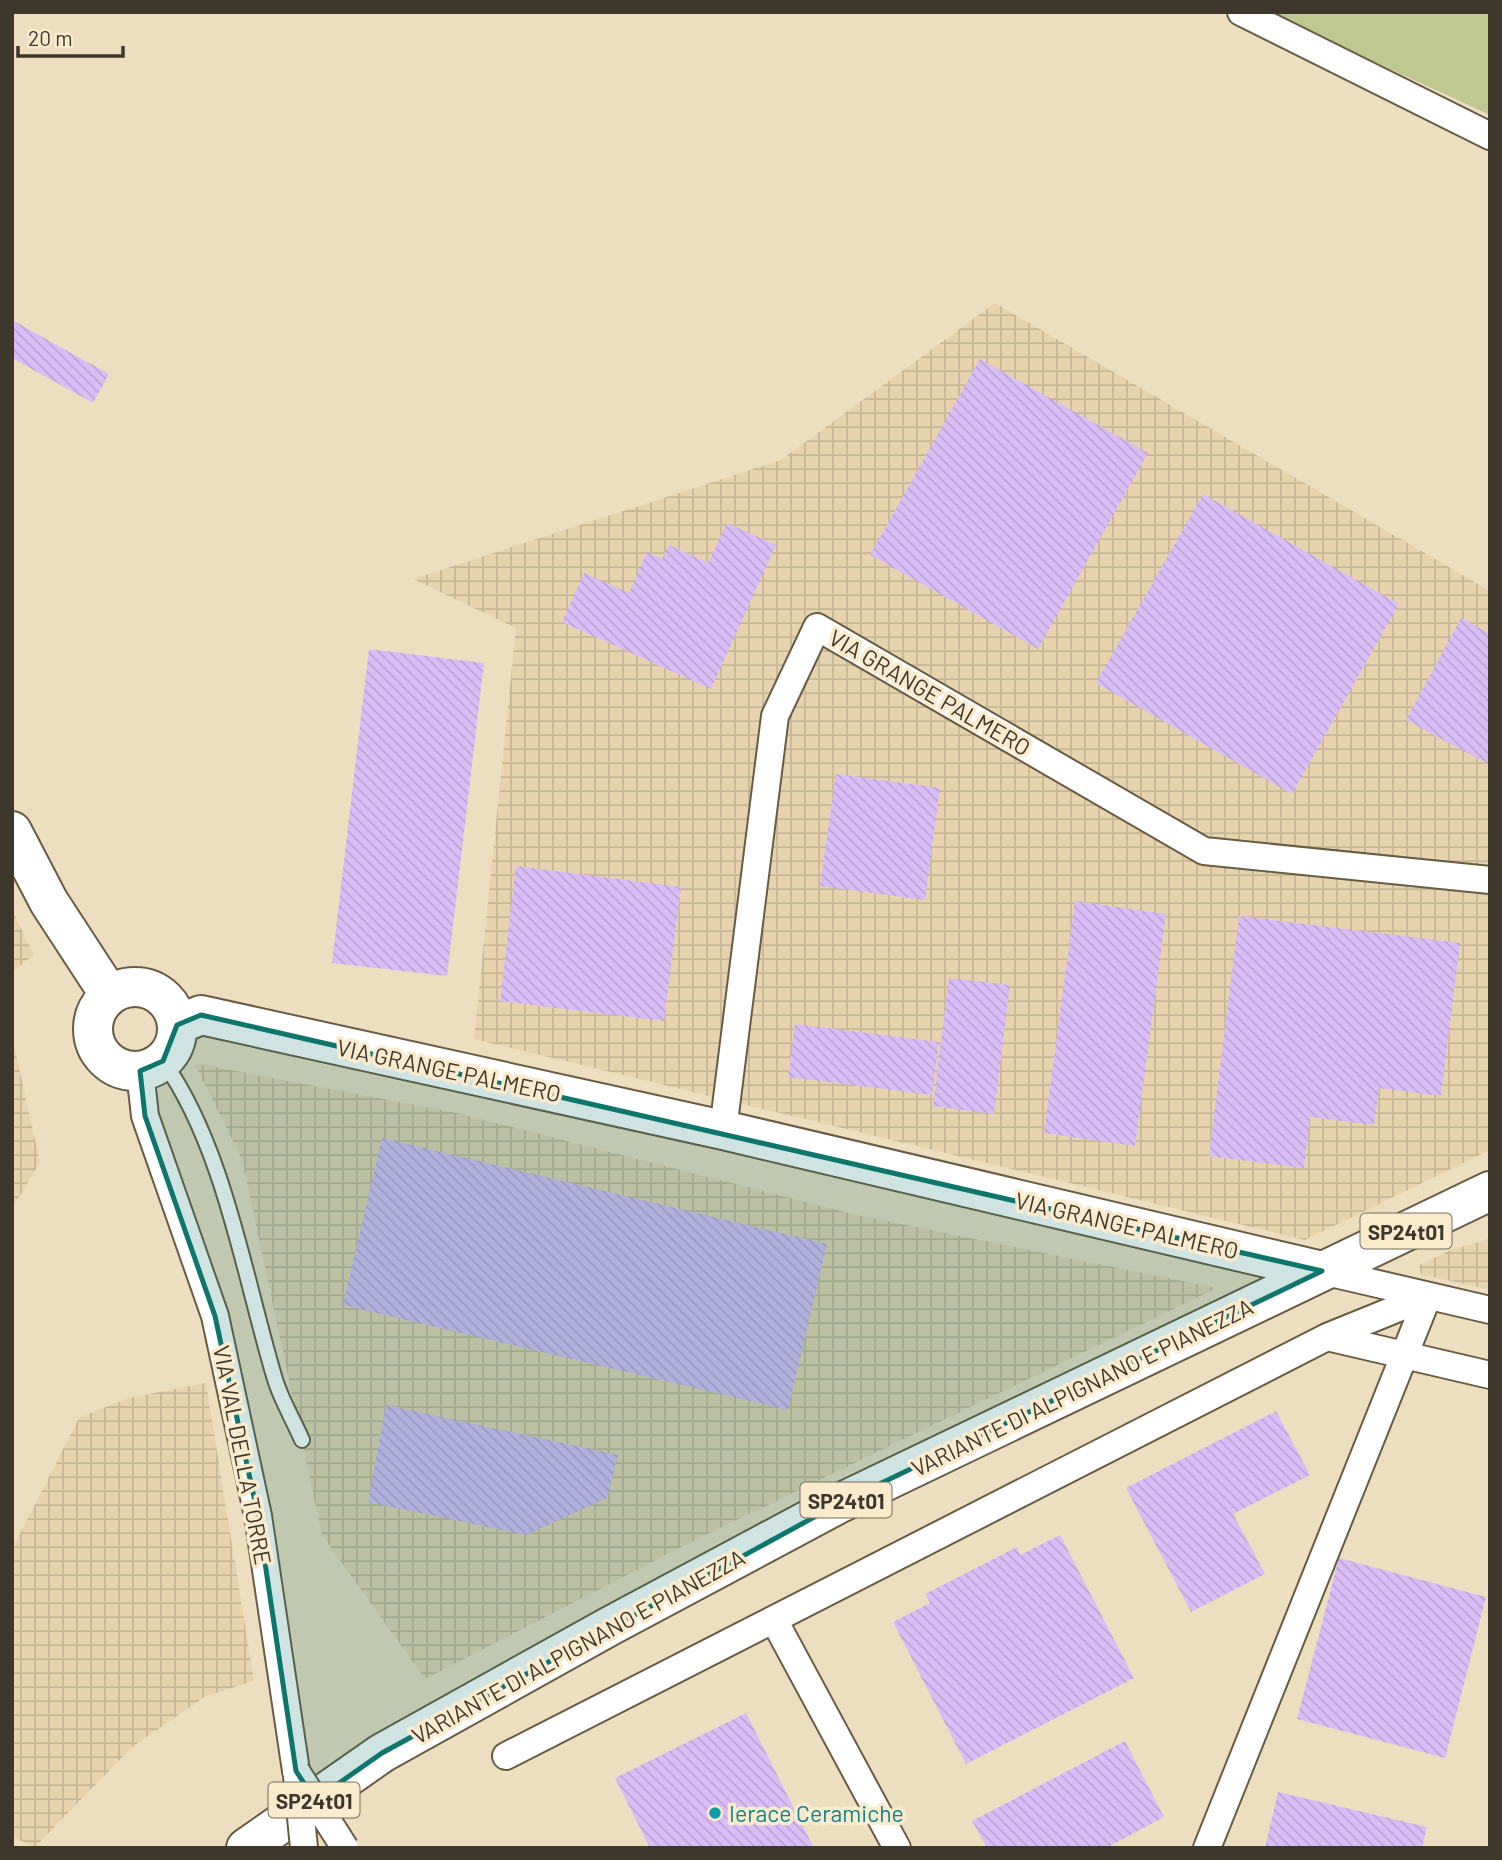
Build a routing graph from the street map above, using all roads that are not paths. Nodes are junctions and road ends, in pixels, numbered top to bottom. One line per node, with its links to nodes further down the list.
1 (1241, 12): 2 (street)
2 (1490, 136)
3 (12, 831): 5 (street)
4 (1490, 880): 8 (street, VIA GRANGE PALMERO)
5 (109, 994): 6 (street); 7 (street)
6 (177, 1025): 7 (street); 8 (street, VIA GRANGE PALMERO)
7 (151, 1066): 16 (lane); 19 (street, VIA VAL DELLA TORRE)
8 (723, 1130): 10 (street, VIA GRANGE PALMERO)
9 (1490, 1191): 10 (street, VARIANTE DI ALPIGNANO E PIANEZZA / SP24t01)
10 (1322, 1271): 11 (street, VIA GRANGE PALMERO); 20 (street, VARIANTE DI ALPIGNANO E PIANEZZA / SP24t01)
11 (1429, 1296): 12 (street, VIA GRANGE PALMERO); 13 (street); 14 (street)
12 (1490, 1310)
13 (1327, 1337): 14 (street); 17 (street)
14 (1406, 1355): 15 (street); 24 (street)
15 (1490, 1375)
16 (302, 1440)
17 (774, 1620): 18 (street); 23 (street)
18 (506, 1756)
19 (296, 1771): 21 (street, VIA VAL DELLA TORRE, bridge); 22 (street, bridge)
20 (246, 1848)
21 (304, 1848)
22 (345, 1848)
23 (897, 1848)
24 (1207, 1848)

